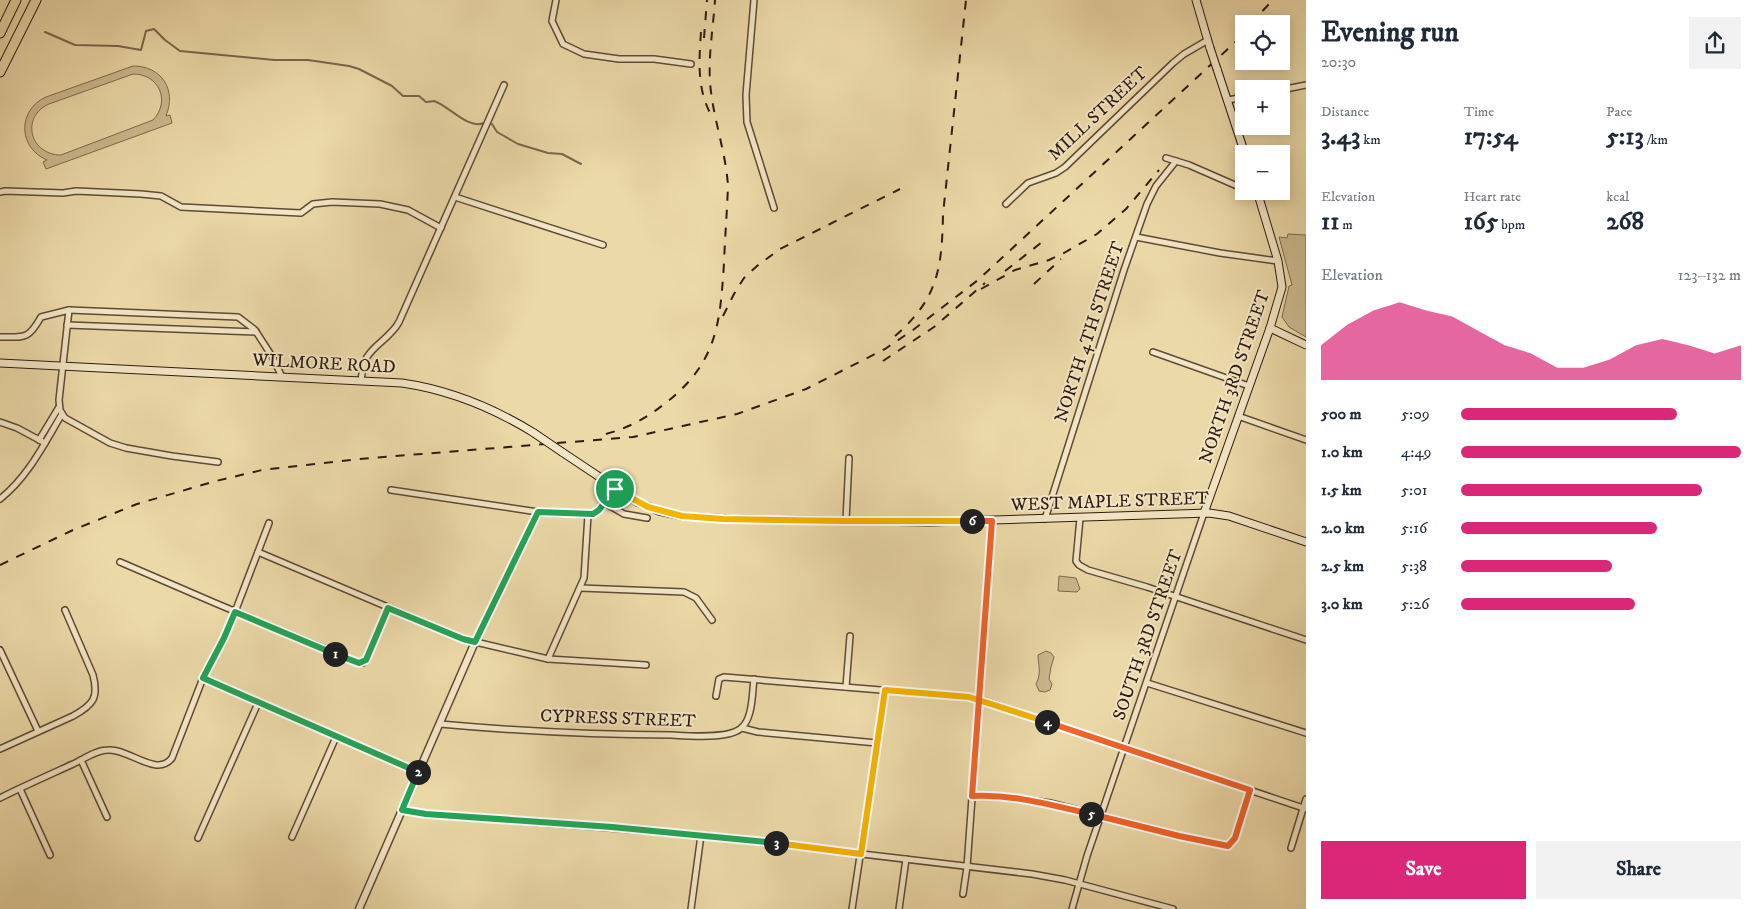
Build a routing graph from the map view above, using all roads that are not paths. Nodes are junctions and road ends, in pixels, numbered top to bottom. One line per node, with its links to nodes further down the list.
1 (12, 0): 7 (highway)
2 (16, 0): 8 (highway)
3 (36, 0): 11 (highway)
4 (556, 0): 10 (street)
5 (754, 0): 25 (street)
6 (1196, 0): 9 (main road)
7 (0, 21)
8 (0, 33)
9 (1209, 44): 16 (main road, bridge); 24 (street, MILL STREET)
10 (691, 64)
11 (0, 72)
12 (504, 85): 22 (street)
13 (1306, 85): 14 (street)
14 (1290, 88)
15 (1235, 99): 16 (street)
16 (1228, 100): 17 (main road)
17 (1242, 145)
18 (1166, 158): 19 (street)
19 (1176, 161): 20 (street); 27 (street, NORTH 4TH STREET)
20 (1235, 185)
21 (0, 192): 26 (street)
22 (455, 197): 26 (street); 28 (street)
23 (1259, 200): 29 (main road, NORTH 3RD STREET)
24 (1006, 204)
25 (774, 208)
26 (441, 228): 40 (street)
27 (1136, 236): 29 (street); 59 (street, NORTH 4TH STREET)
28 (603, 245)
29 (1278, 261): 32 (main road, NORTH 3RD STREET)
30 (69, 310): 31 (street); 33 (street); 34 (street)
31 (67, 325): 33 (street); 38 (street)
32 (1270, 328): 35 (main road); 41 (main road, NORTH 3RD STREET)
33 (256, 332): 39 (street)
34 (0, 337)
35 (1306, 344)
36 (1153, 352): 41 (street)
37 (1, 365): 38 (main road, WILMORE ROAD)
38 (62, 367): 39 (main road, WILMORE ROAD); 42 (street)
39 (282, 378): 40 (main road, WILMORE ROAD)
40 (361, 380): 50 (main road, WILMORE ROAD, bridge)
41 (1249, 386): 44 (main road, NORTH 3RD STREET)
42 (60, 406): 43 (street); 47 (street)
43 (62, 414): 47 (street); 49 (street)
44 (1238, 416): 46 (street); 55 (main road, NORTH 3RD STREET)
45 (0, 422): 47 (street)
46 (1306, 440)
47 (42, 442): 52 (street)
48 (849, 458): 60 (street)
49 (218, 462)
50 (615, 489): 53 (street); 60 (main road, WEST MAPLE STREET)
51 (391, 490): 54 (street)
52 (0, 499)
53 (605, 502): 56 (street); 57 (street)
54 (538, 512): 56 (street); 75 (street)
55 (1204, 513): 58 (main road, WEST MAPLE STREET); 63 (main road, WEST MAPLE STREET); 67 (street, SOUTH 3RD STREET)
56 (588, 515): 66 (street)
57 (647, 518)
58 (1080, 518): 59 (main road, WEST MAPLE STREET); 67 (street)
59 (1045, 519): 61 (main road, WEST MAPLE STREET)
60 (846, 521): 61 (main road, WEST MAPLE STREET)
61 (992, 521): 85 (street)
62 (269, 523): 64 (street)
63 (1306, 542)
64 (258, 552): 68 (street); 70 (street)
65 (120, 562): 70 (street)
66 (580, 588): 71 (street); 77 (street)
67 (1176, 597): 74 (street); 81 (street, SOUTH 3RD STREET)
68 (388, 608): 70 (street); 75 (street)
69 (64, 610): 89 (street)
70 (235, 612): 79 (street)
71 (712, 620)
72 (1306, 633): 74 (street)
73 (850, 636): 82 (street)
74 (1305, 640)
75 (475, 642): 77 (street); 87 (street)
76 (0, 650): 89 (street)
77 (548, 659): 78 (street)
78 (646, 665)
79 (203, 678): 86 (street); 95 (street)
80 (754, 679): 82 (street); 84 (street); 88 (street)
81 (1147, 683): 90 (street); 93 (street, SOUTH 3RD STREET)
82 (846, 688): 83 (street)
83 (885, 690): 85 (street); 92 (street)
84 (716, 696)
85 (979, 699): 93 (street); 99 (street)
86 (258, 703): 91 (street); 108 (street)
87 (440, 724): 88 (street, CYPRESS STREET); 96 (street)
88 (742, 728): 92 (street)
89 (38, 731): 94 (street)
90 (1306, 733)
91 (336, 737): 96 (street); 107 (street)
92 (877, 743): 111 (street)
93 (1124, 748): 98 (street); 105 (street, SOUTH 3RD STREET)
94 (0, 749)
95 (81, 760): 97 (street); 104 (street)
96 (418, 772): 103 (street)
97 (20, 789): 100 (street); 110 (street)
98 (1250, 790): 102 (street); 105 (street)
99 (972, 796): 105 (street); 113 (street)
100 (0, 798)
101 (1306, 800): 102 (street)
102 (1305, 809): 109 (street)
103 (402, 810): 106 (street); 116 (street)
104 (107, 816)
105 (1101, 816): 114 (street, SOUTH 3RD STREET)
106 (701, 835): 111 (street); 117 (street)
107 (292, 837)
108 (198, 838)
109 (1291, 848)
110 (50, 854)
111 (861, 854): 112 (street); 118 (street)
112 (906, 859): 113 (street); 119 (street)
113 (967, 867): 114 (street); 115 (street)
114 (1079, 884): 120 (street, SOUTH 3RD STREET); 121 (street)
115 (963, 894)
116 (359, 909)
117 (690, 909)
118 (852, 909)
119 (899, 909)
120 (1072, 909)
121 (1173, 909)

